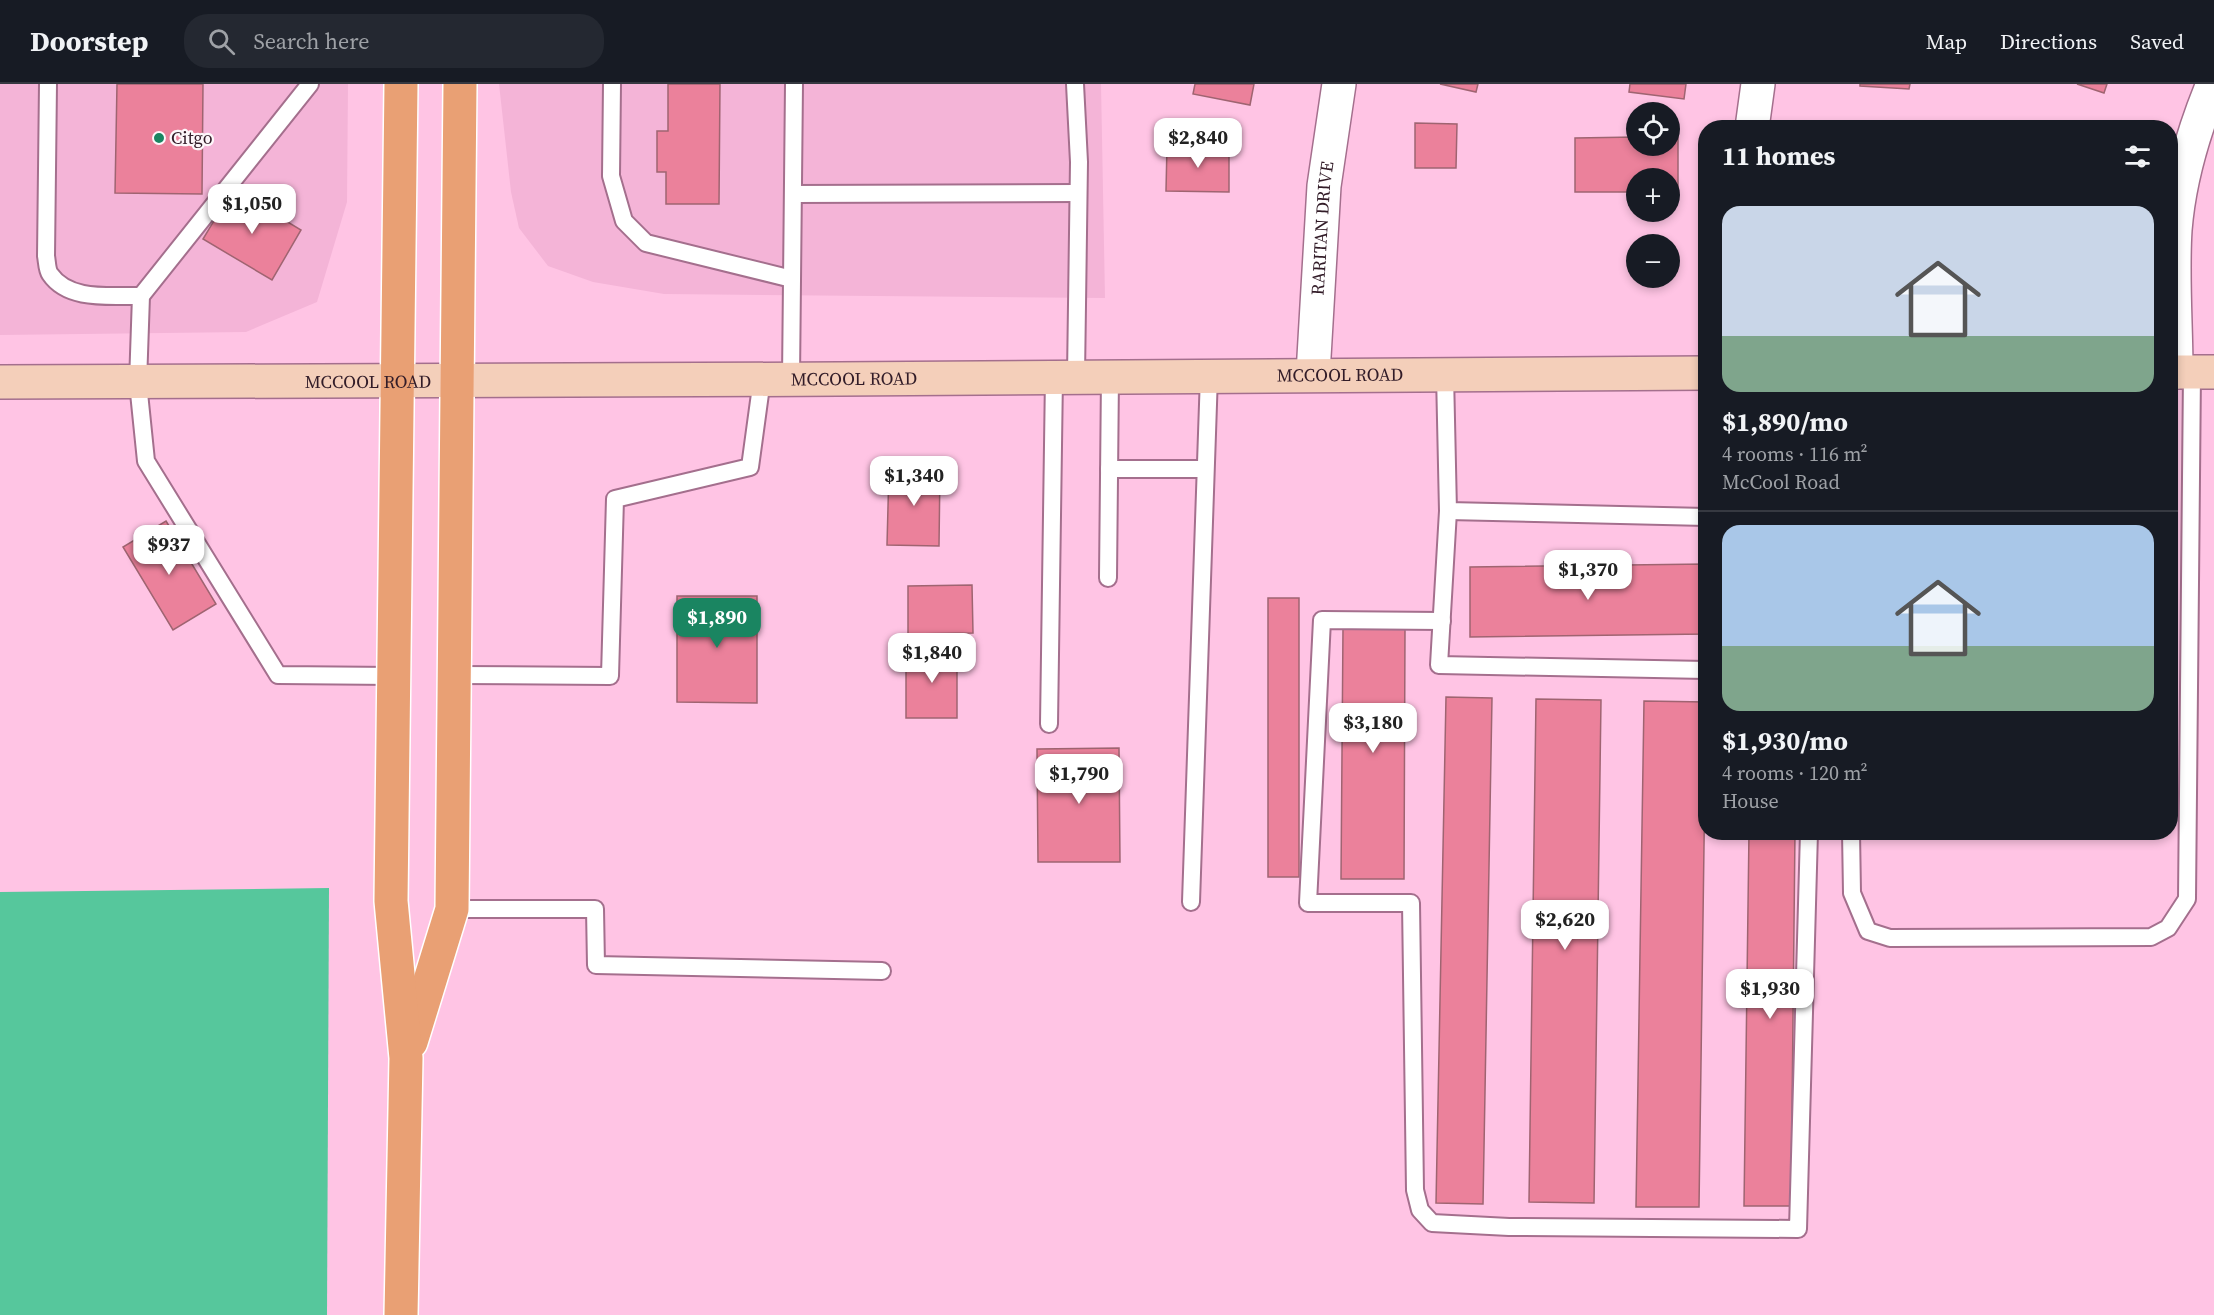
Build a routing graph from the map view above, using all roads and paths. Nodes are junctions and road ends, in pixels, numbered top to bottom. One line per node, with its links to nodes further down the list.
1 (48, 84): 17 (lane)
2 (310, 84): 17 (lane)
3 (402, 84): 28 (main road)
4 (460, 84): 29 (main road)
5 (612, 84): 16 (lane)
6 (794, 84): 13 (lane)
7 (1075, 84): 12 (lane)
8 (1339, 84): 20 (street, RARITAN DRIVE)
9 (1758, 84): 11 (street)
10 (2213, 84): 14 (street)
11 (1753, 120)
12 (1078, 193): 13 (lane); 23 (lane)
13 (793, 194): 16 (lane)
14 (2178, 211)
15 (2178, 263): 18 (street)
16 (792, 279): 25 (lane)
17 (141, 296): 27 (lane)
18 (2188, 372): 41 (lane)
19 (1698, 373): 21 (street, MCCOOL ROAD)
20 (1313, 374): 21 (street, MCCOOL ROAD); 22 (street, MCCOOL ROAD)
21 (1445, 374): 32 (lane)
22 (1209, 375): 24 (street, MCCOOL ROAD); 31 (lane)
23 (1065, 376): 24 (street, MCCOOL ROAD); 25 (street, MCCOOL ROAD); 39 (lane)
24 (1110, 376): 30 (lane)
25 (777, 379): 29 (street, MCCOOL ROAD); 37 (lane)
26 (0, 382): 27 (street, MCCOOL ROAD)
27 (138, 383): 28 (street, MCCOOL ROAD); 38 (lane)
28 (398, 383): 29 (street, MCCOOL ROAD); 38 (main road)
29 (457, 383): 37 (main road)
30 (1109, 469): 31 (lane); 34 (lane)
31 (1205, 469): 42 (lane)
32 (1448, 511): 33 (lane); 35 (lane)
33 (1698, 517)
34 (1108, 578)
35 (1442, 621): 36 (lane); 40 (lane)
36 (1698, 670)
37 (454, 675): 43 (main road)
38 (394, 676): 45 (main road)
39 (1049, 724)
40 (1809, 840)
41 (1851, 840)
42 (1191, 902)
43 (452, 909): 44 (lane); 45 (main road)
44 (882, 971)
45 (406, 1058): 46 (main road)
46 (401, 1315)

